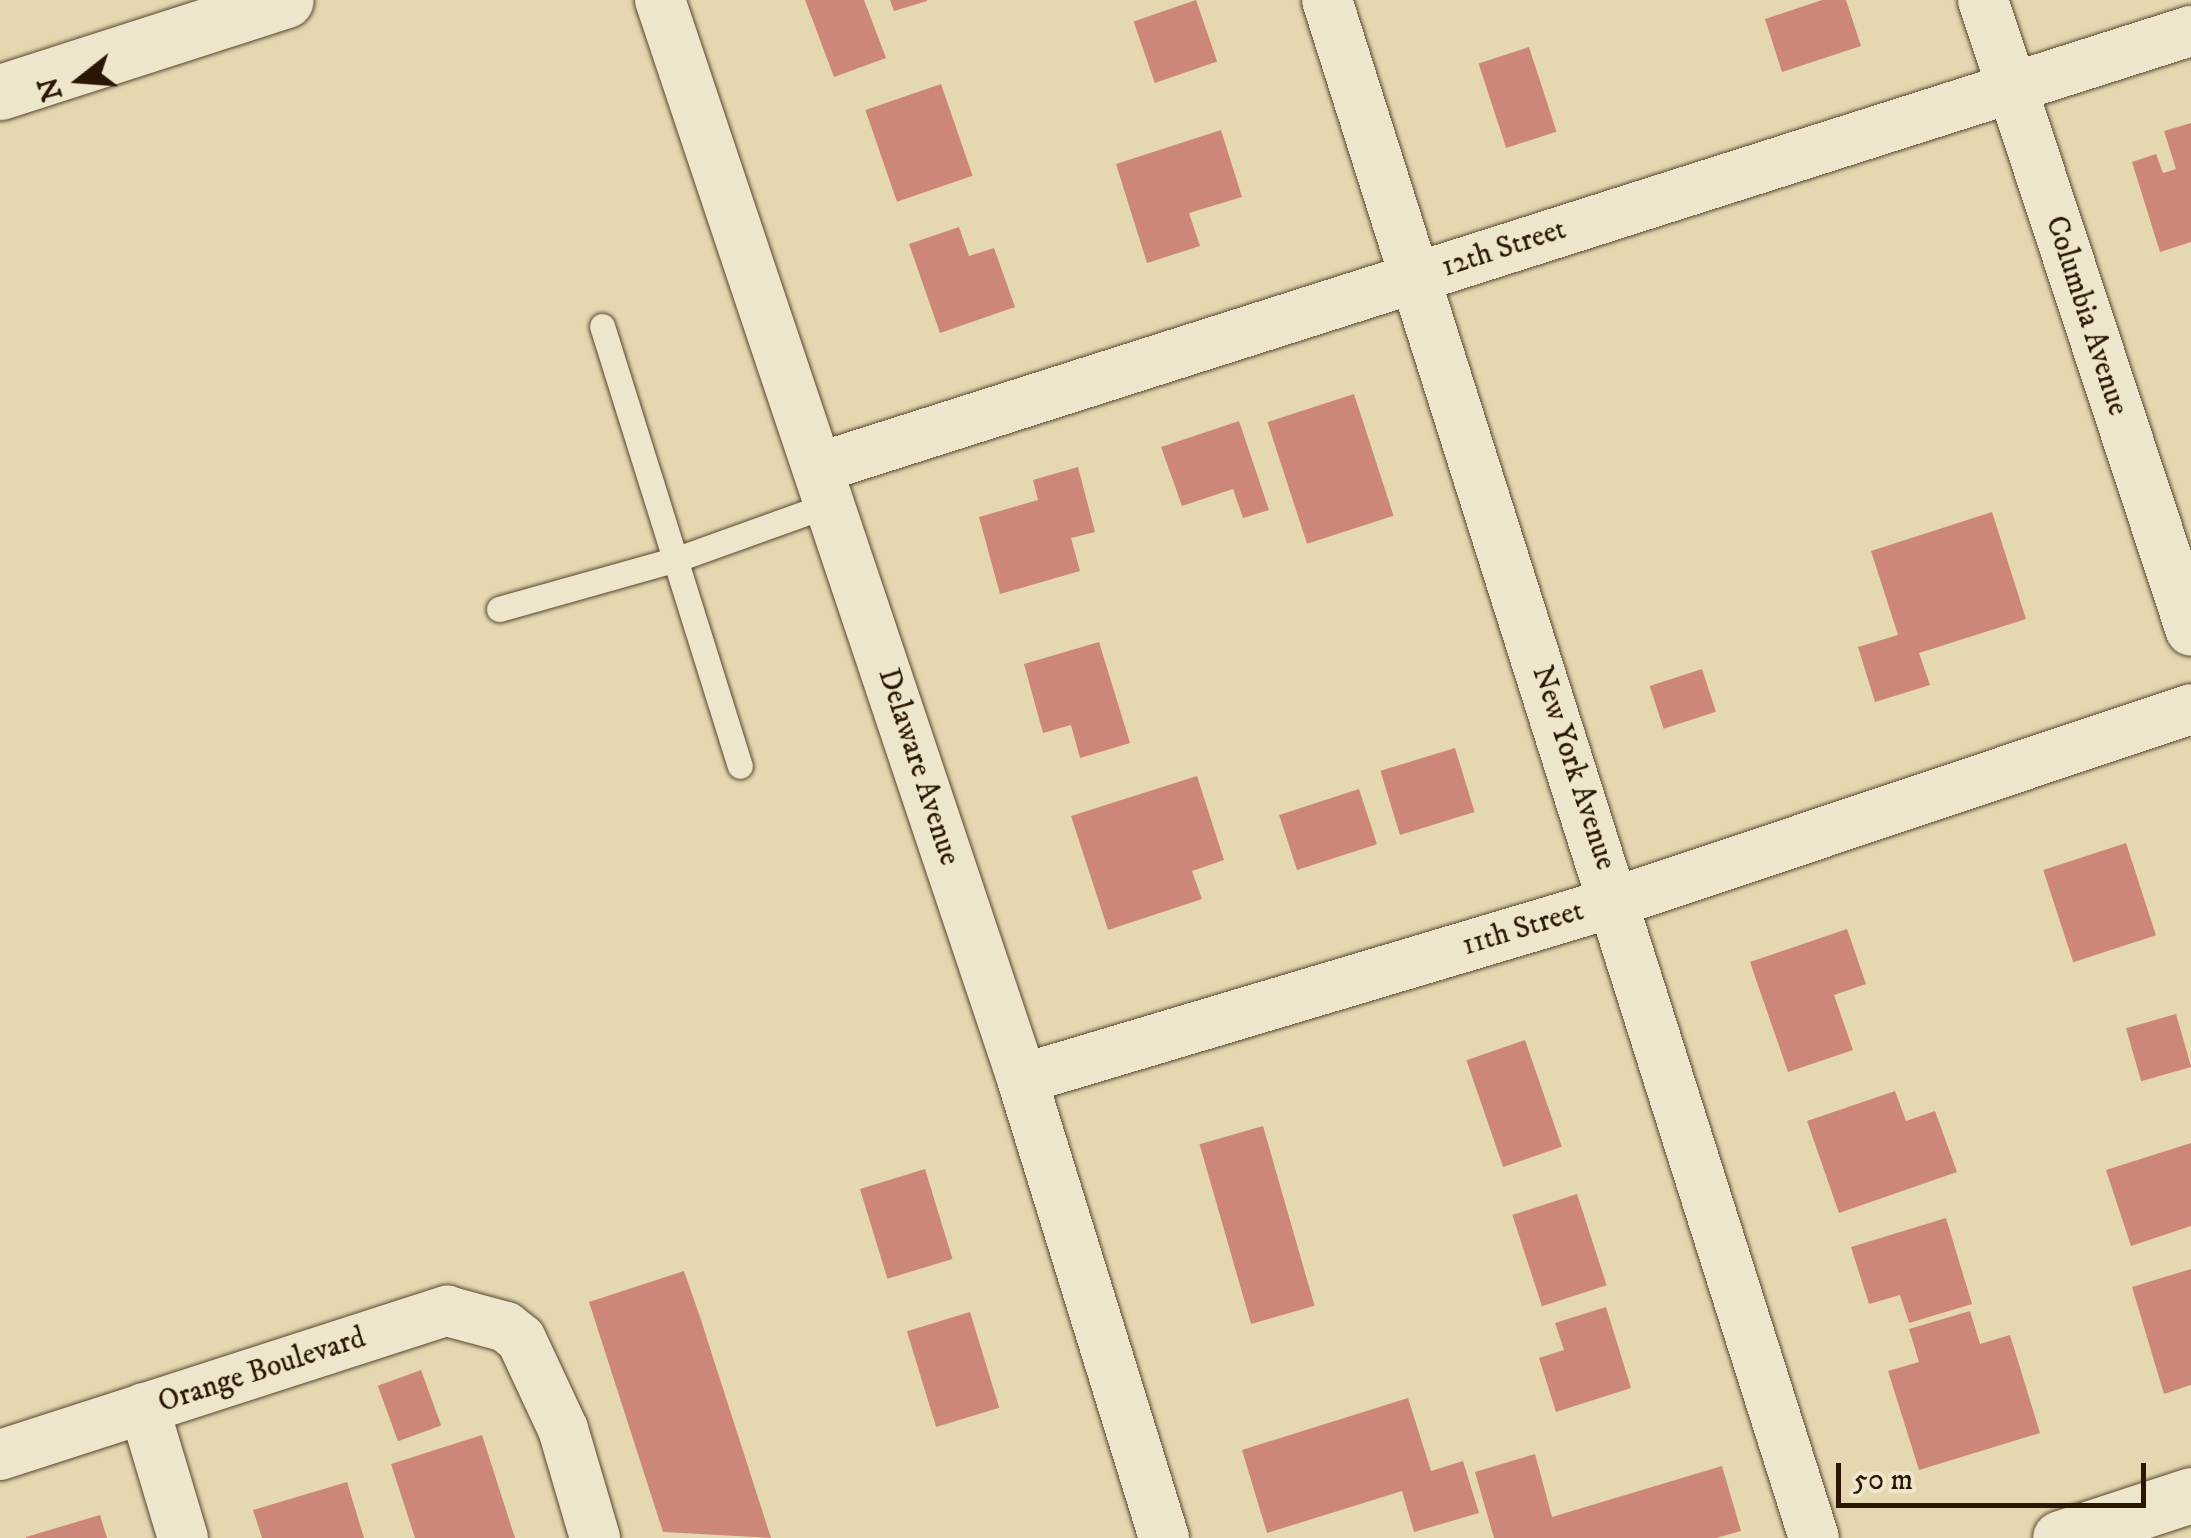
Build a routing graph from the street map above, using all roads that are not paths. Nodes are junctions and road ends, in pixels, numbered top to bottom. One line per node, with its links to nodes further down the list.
1 (286, 0): 7 (street)
2 (660, 0): 10 (street, Delaware Avenue)
3 (1327, 0): 8 (street, New York Avenue)
4 (1983, 0): 6 (street, Columbia Avenue)
5 (2191, 31): 6 (street, 12th Street)
6 (2009, 87): 8 (street, 12th Street); 13 (street, Columbia Avenue)
7 (0, 92)
8 (1416, 277): 10 (street, 12th Street); 16 (street, New York Avenue)
9 (602, 326): 11 (lane)
10 (824, 486): 11 (lane); 17 (street, Delaware Avenue)
11 (680, 558): 12 (lane); 15 (lane)
12 (499, 609)
13 (2191, 631)
14 (2191, 710): 16 (street, 11th Street)
15 (740, 766)
16 (1616, 902): 17 (street, 11th Street); 24 (street, New York Avenue)
17 (1022, 1079): 23 (street, Delaware Avenue)
18 (144, 1408): 19 (street, Orange Boulevard); 21 (street); 22 (street, Orange Boulevard)
19 (0, 1455)
20 (2191, 1495): 25 (street)
21 (183, 1538)
22 (594, 1538)
23 (1164, 1538)
24 (1814, 1538)
25 (2060, 1538)

